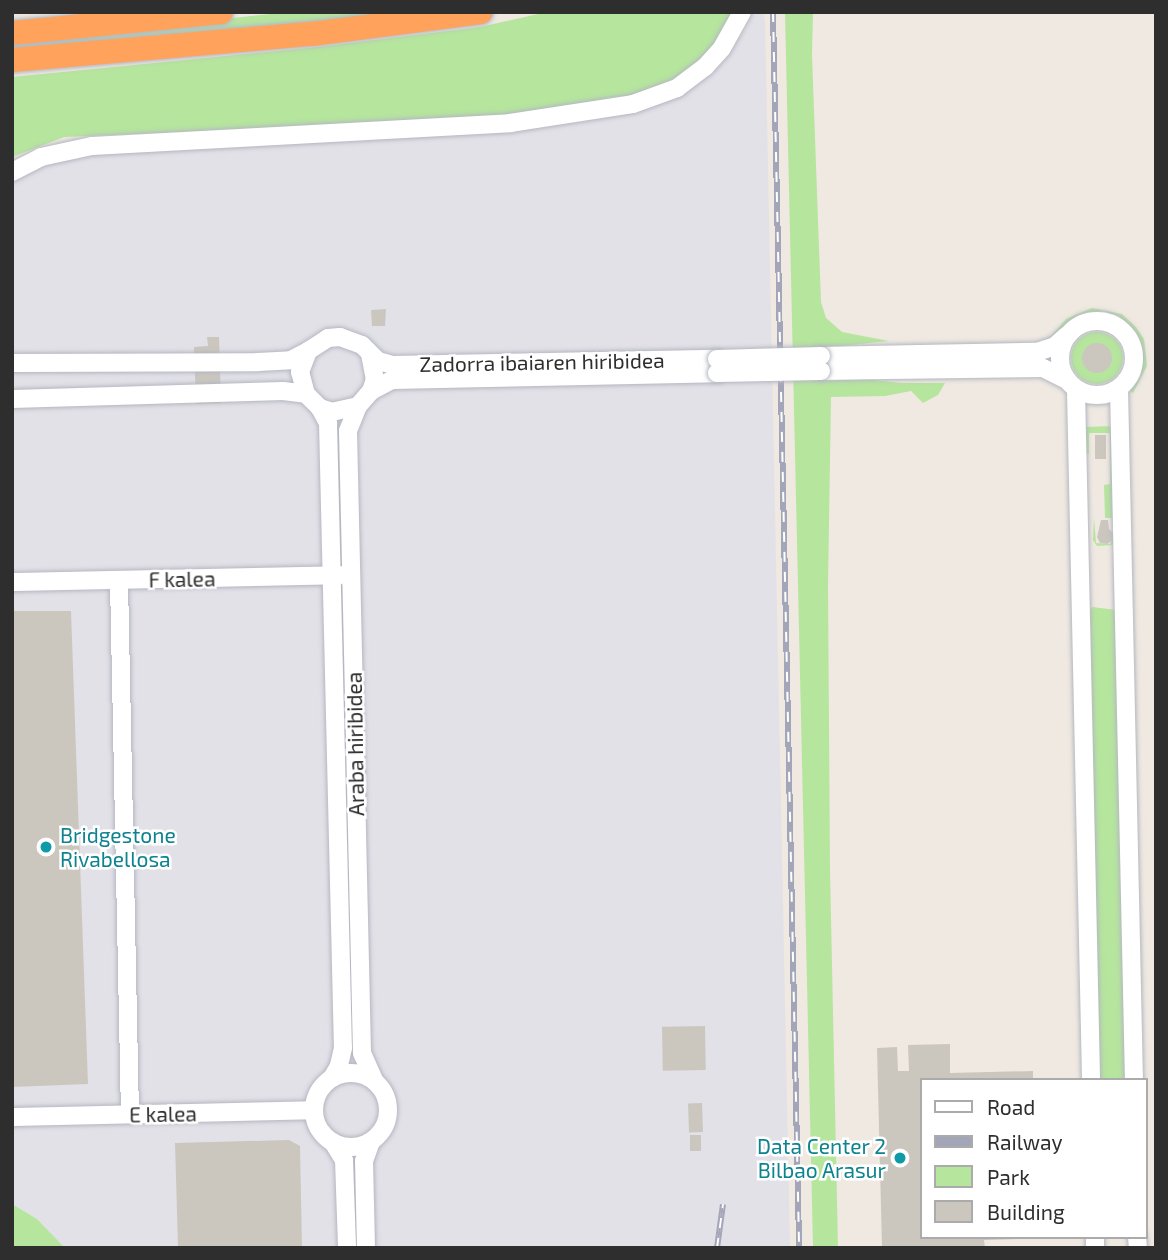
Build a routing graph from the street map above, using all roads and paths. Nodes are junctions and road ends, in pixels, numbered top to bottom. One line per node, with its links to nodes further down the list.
1 (221, 12): 4 (highway)
2 (481, 12): 5 (highway)
3 (742, 12): 6 (street)
4 (12, 33)
5 (12, 60)
6 (12, 172)
7 (1066, 336): 11 (street); 13 (street); 14 (street)
8 (309, 351): 9 (street); 10 (street); 16 (street)
9 (370, 354): 12 (street, Zadorra ibaiaren hiribidea); 15 (street)
10 (12, 363)
11 (821, 363): 12 (street, bridge); 13 (street)
12 (717, 366): 15 (street, Zadorra ibaiaren hiribidea)
13 (1071, 384): 14 (street); 25 (street)
14 (1119, 389): 26 (street)
15 (371, 391): 18 (street)
16 (306, 394): 17 (street); 19 (street)
17 (12, 399)
18 (358, 406): 19 (street); 21 (street, Araba hiribidea)
19 (320, 408): 20 (street, Araba hiribidea)
20 (332, 575): 21 (street, F kalea); 22 (street, F kalea); 24 (street, Araba hiribidea)
21 (352, 575): 27 (street, Araba hiribidea)
22 (119, 580): 23 (street, F kalea); 29 (street)
23 (12, 582)
24 (332, 1078): 27 (street); 28 (street)
25 (1091, 1078)
26 (1134, 1078)
27 (374, 1080): 31 (street)
28 (314, 1110): 29 (street, E kalea); 32 (street)
29 (130, 1114): 30 (street, E kalea)
30 (12, 1117)
31 (371, 1142): 32 (street); 34 (street)
32 (334, 1144): 33 (street)
33 (347, 1248)
34 (366, 1248)

